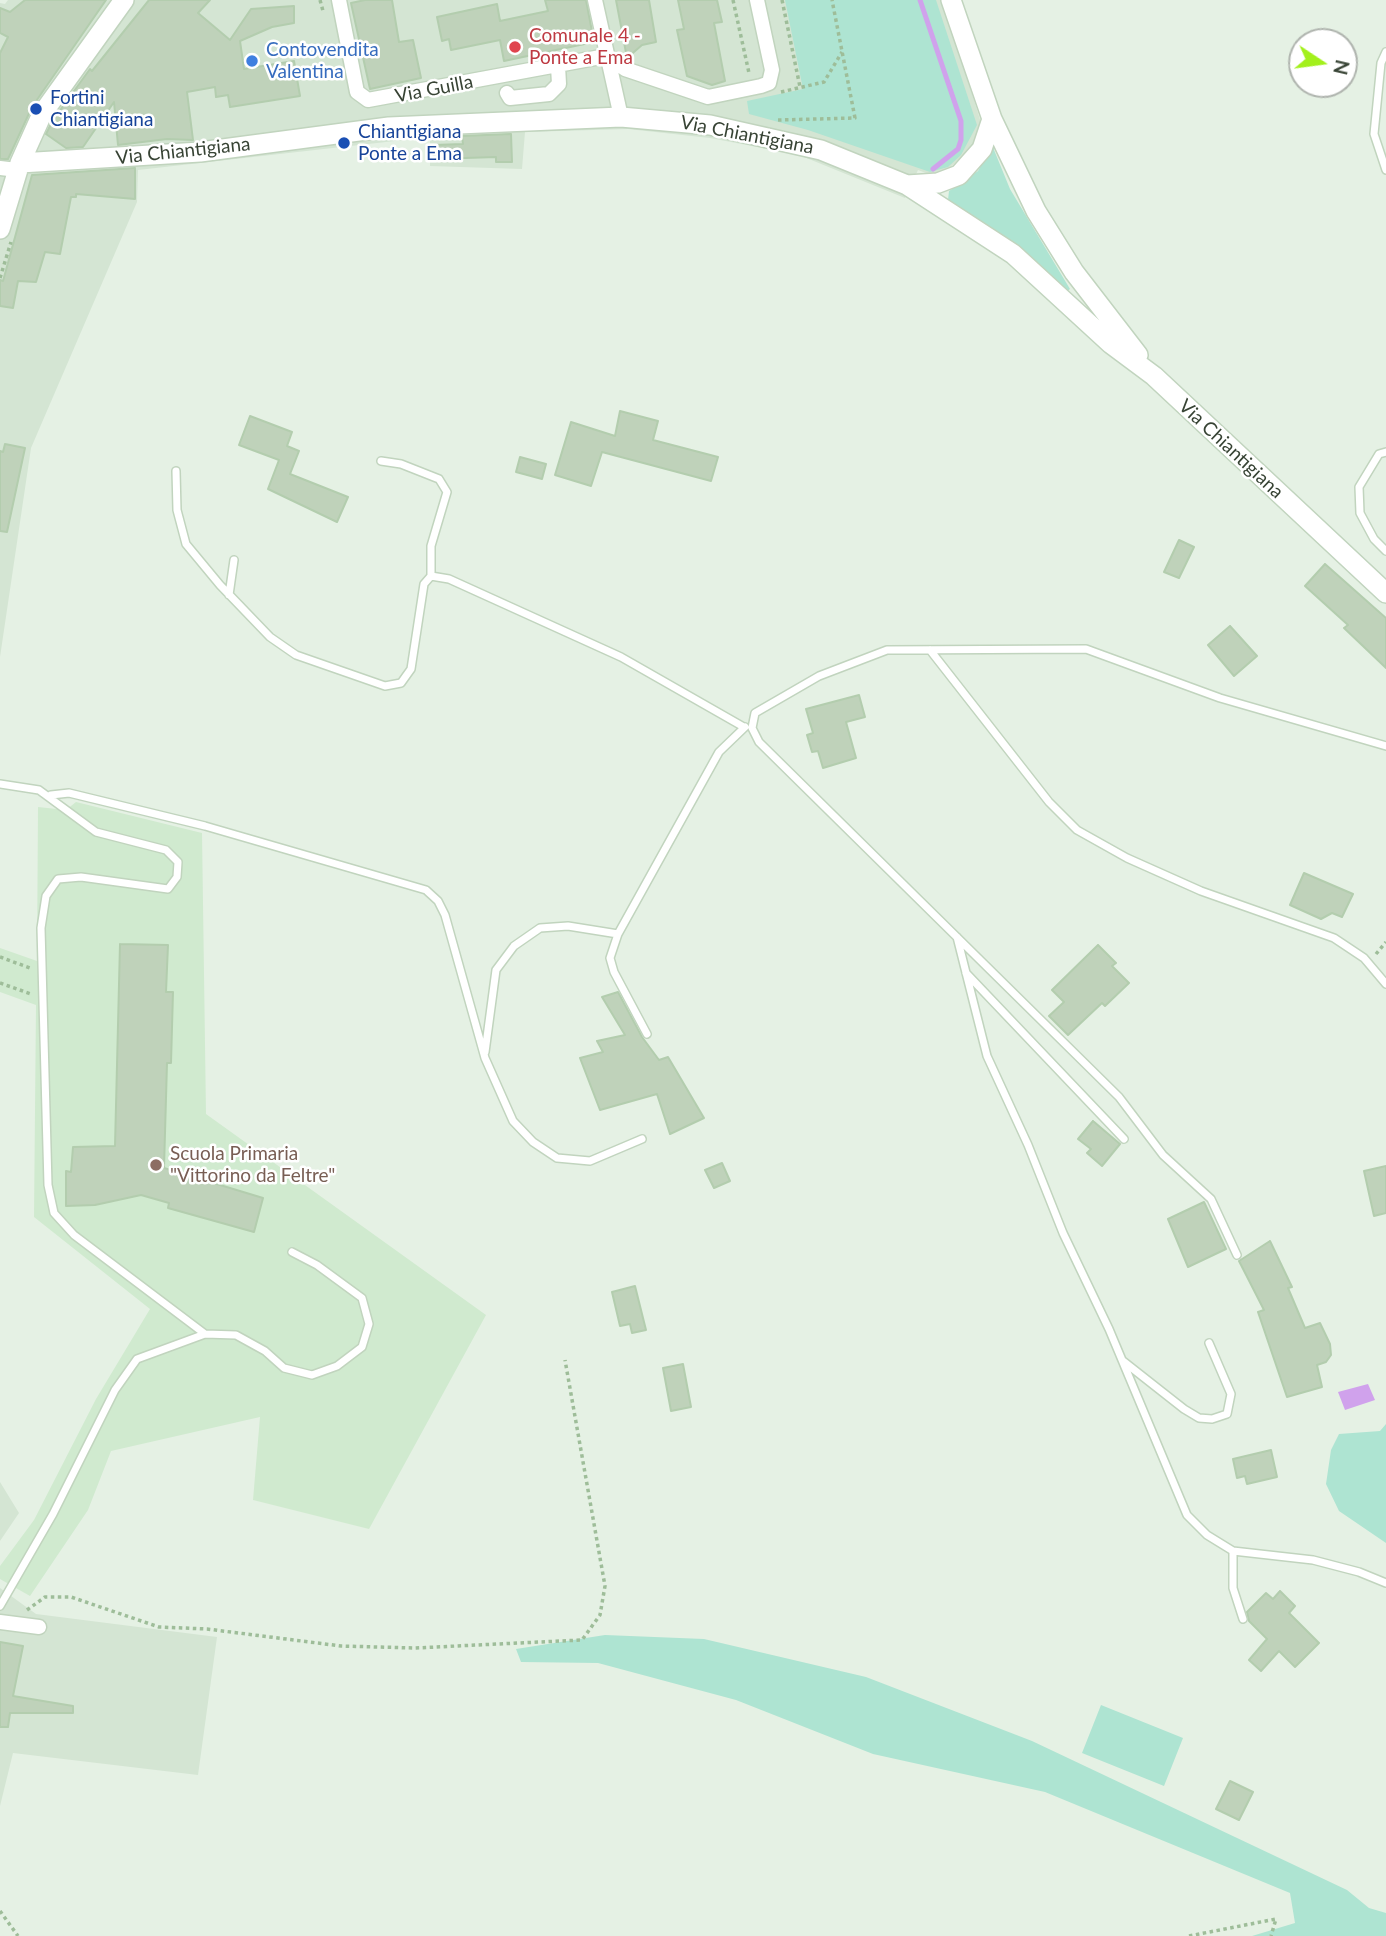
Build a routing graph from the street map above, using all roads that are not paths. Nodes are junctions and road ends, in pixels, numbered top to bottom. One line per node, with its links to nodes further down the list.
1 (124, 0): 12 (street)
2 (339, 0): 8 (street, Via Guilla)
3 (595, 0): 7 (street)
4 (757, 0): 7 (street)
5 (951, 0): 11 (street)
6 (1386, 51): 13 (lane)
7 (606, 56): 8 (street, Via Guilla); 10 (street)
8 (558, 65): 9 (street)
9 (507, 93)
10 (621, 117): 12 (street, Via Chiantigiana); 14 (street, Via Chiantigiana)
11 (992, 120): 14 (street); 16 (street)
12 (12, 167): 15 (street)
13 (1386, 170)
14 (907, 185): 16 (street, Via Chiantigiana)
15 (6, 233)
16 (1154, 376): 23 (street, Via Chiantigiana)
17 (1386, 452): 20 (lane)
18 (381, 461): 22 (lane)
19 (176, 471): 24 (lane)
20 (1386, 551)
21 (234, 560): 24 (lane)
22 (431, 576): 24 (lane); 26 (lane)
23 (1386, 593)
24 (229, 595)
25 (930, 650): 27 (lane); 28 (lane); 34 (lane)
26 (742, 726): 27 (lane); 31 (lane)
27 (752, 728): 32 (lane)
28 (1386, 746)
29 (0, 784): 30 (lane)
30 (51, 795): 36 (lane); 41 (lane)
31 (618, 934): 35 (lane); 36 (lane)
32 (956, 937): 33 (lane); 40 (lane)
33 (966, 972): 38 (lane); 43 (lane)
34 (1386, 984)
35 (647, 1034)
36 (485, 1058): 37 (lane)
37 (642, 1139)
38 (1124, 1139)
39 (292, 1252): 41 (lane)
40 (1237, 1255)
41 (205, 1334): 46 (lane)
42 (1209, 1343): 43 (lane)
43 (1122, 1360): 44 (lane)
44 (1233, 1551): 45 (lane); 47 (lane)
45 (1386, 1583)
46 (0, 1606)
47 (1243, 1619)
48 (0, 1622): 49 (street)
49 (39, 1627)

